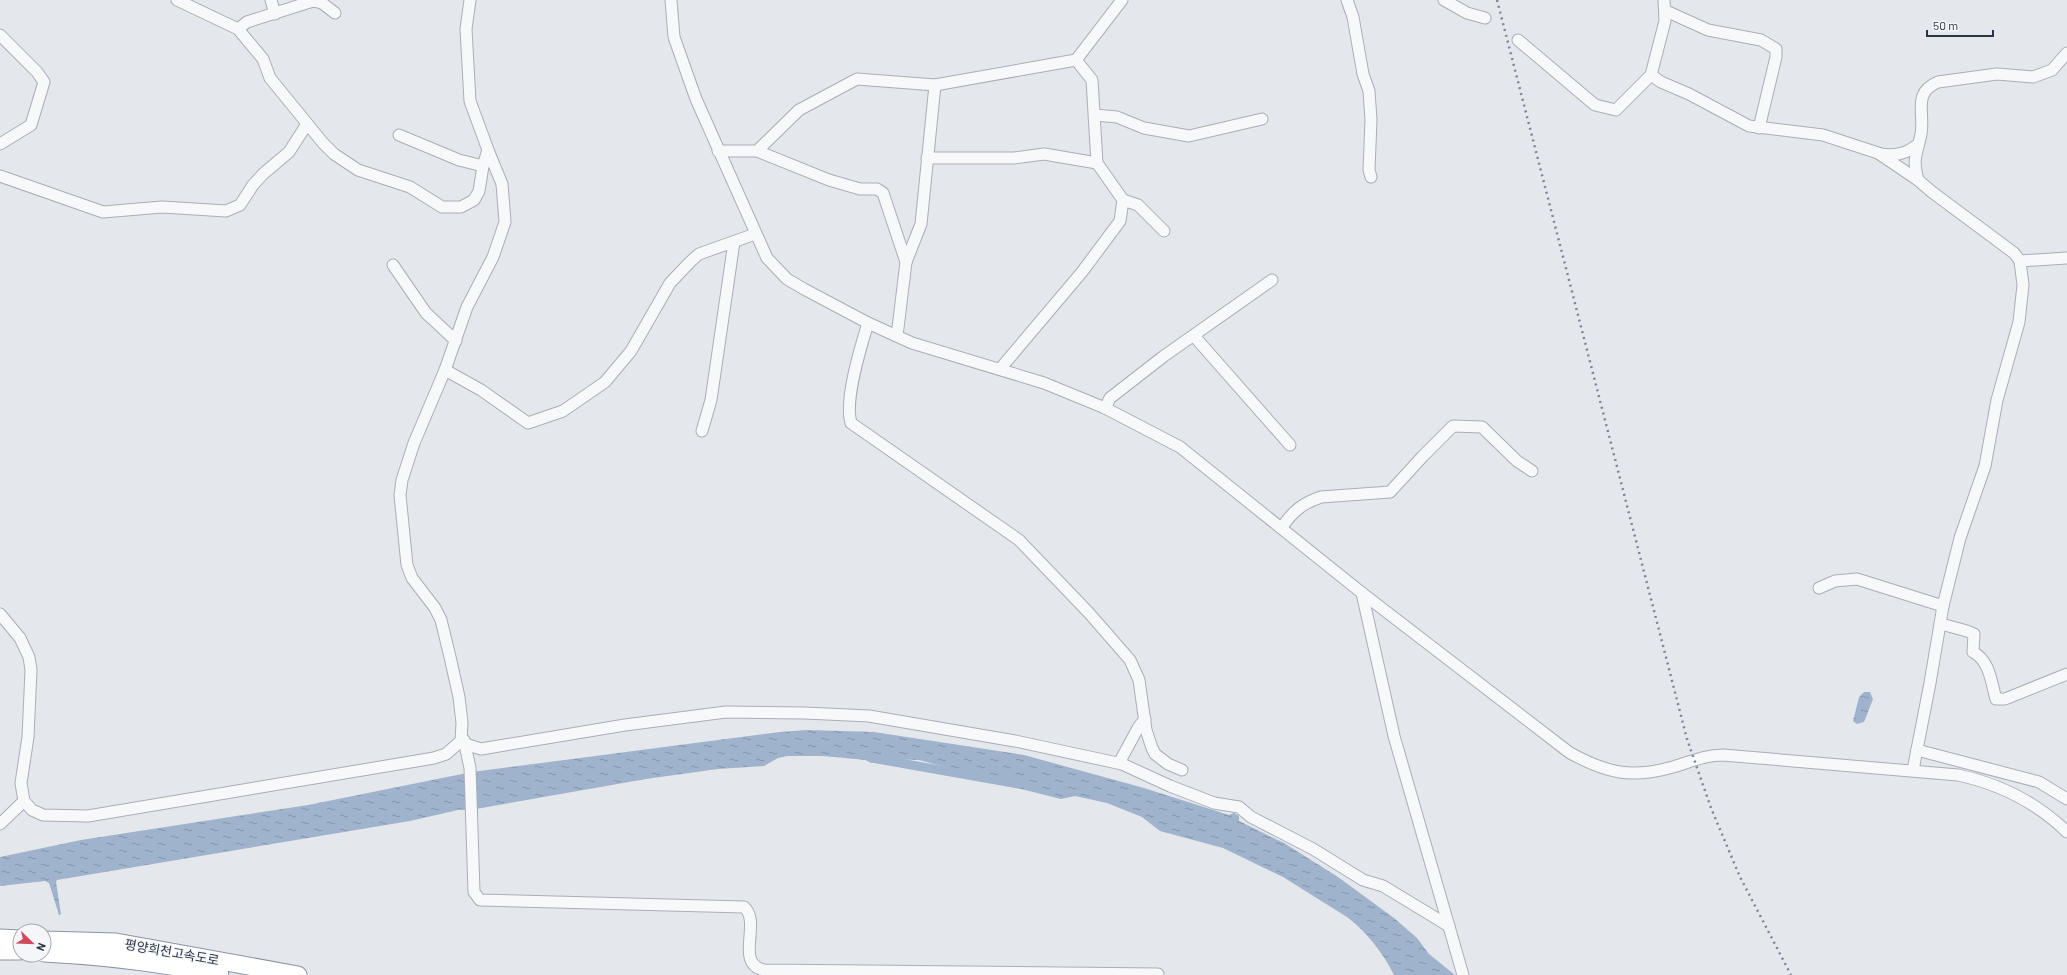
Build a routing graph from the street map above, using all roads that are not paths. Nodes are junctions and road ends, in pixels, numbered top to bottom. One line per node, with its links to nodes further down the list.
1 (177, 0): 13 (street)
2 (271, 0): 11 (street)
3 (470, 0): 27 (street)
4 (671, 0): 28 (street)
5 (1122, 0): 17 (street)
6 (1347, 0): 35 (street)
7 (1444, 0): 12 (street)
8 (1664, 0): 9 (street)
9 (1666, 11): 18 (street); 23 (street)
10 (335, 13): 11 (street)
11 (275, 14): 13 (street)
12 (1485, 18)
13 (238, 29): 22 (street)
14 (0, 36): 25 (street)
15 (1518, 40): 18 (street)
16 (2067, 53): 26 (street)
17 (1076, 60): 19 (street); 20 (street)
18 (1651, 75): 23 (street)
19 (936, 85): 29 (street); 31 (street)
20 (1095, 114): 21 (street); 32 (street)
21 (1262, 119)
22 (307, 124): 33 (street); 34 (street)
23 (1759, 128): 30 (street)
24 (399, 135): 33 (street)
25 (0, 144)
26 (1917, 145): 30 (street); 36 (street)
27 (488, 150): 33 (street); 49 (street)
28 (718, 151): 29 (street); 39 (street)
29 (757, 151): 43 (street)
30 (1878, 153): 36 (street)
31 (927, 158): 32 (street); 43 (street)
32 (1097, 163): 37 (street)
33 (483, 166)
34 (0, 176)
35 (1371, 177)
36 (1918, 180): 42 (street)
37 (1123, 200): 38 (street); 51 (street)
38 (1164, 231)
39 (755, 234): 40 (street); 46 (street)
40 (734, 242): 50 (street); 53 (street)
41 (2067, 258): 42 (street)
42 (2020, 261): 59 (street)
43 (906, 262): 47 (street)
44 (393, 265): 49 (street)
45 (1272, 280): 48 (street)
46 (868, 323): 47 (street); 63 (street)
47 (897, 336): 51 (street)
48 (1194, 336): 52 (street); 54 (street)
49 (456, 340): 50 (street)
50 (445, 370): 64 (street)
51 (1000, 370): 52 (street)
52 (1104, 408): 56 (street)
53 (702, 430)
54 (1290, 445)
55 (1532, 471): 56 (street)
56 (1282, 527): 58 (street)
57 (1819, 588): 59 (street)
58 (1362, 592): 68 (street); 73 (street)
59 (1943, 606): 61 (street)
60 (0, 614): 70 (street)
61 (1941, 624): 62 (street); 65 (street)
62 (2067, 674)
63 (1145, 719): 66 (street); 67 (street)
64 (464, 740): 66 (street); 70 (street); 81 (street)
65 (1917, 750): 68 (street); 69 (street)
66 (1119, 763): 73 (street)
67 (1182, 770)
68 (1913, 770): 72 (street)
69 (2067, 799)
70 (24, 801): 71 (street)
71 (0, 824)
72 (2067, 832)
73 (1449, 926): 80 (street)
74 (0, 938): 75 (highway)
75 (12, 939)
76 (52, 940): 83 (highway, 평양희천고속도로)
77 (0, 951): 78 (highway)
78 (12, 951)
79 (52, 954): 82 (highway, 평양희천고속도로)
80 (1461, 970)
81 (1158, 974)
82 (220, 975)
83 (298, 975)

